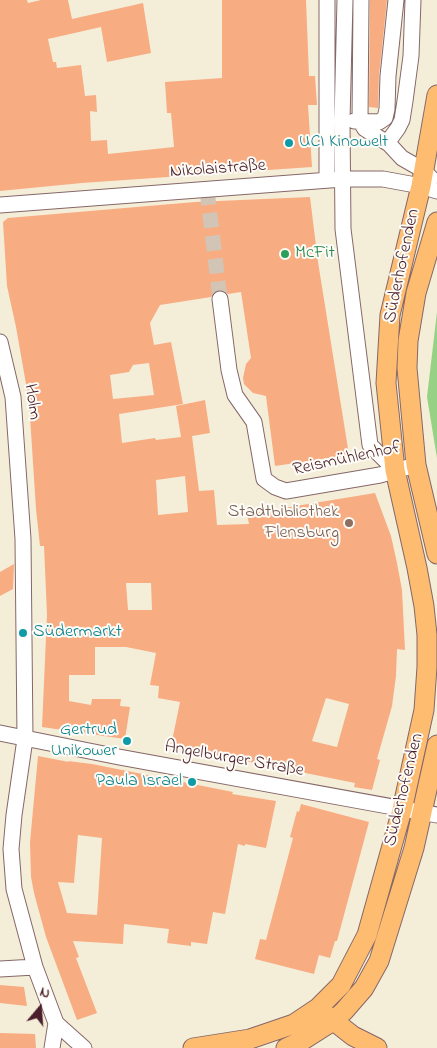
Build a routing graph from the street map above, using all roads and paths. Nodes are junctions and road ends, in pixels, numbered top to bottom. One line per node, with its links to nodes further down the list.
1 (327, 0): 11 (street)
2 (345, 0): 7 (street, Süderhofenden)
3 (361, 0): 8 (street)
4 (396, 0): 8 (street)
5 (413, 0): 9 (street)
6 (437, 94): 12 (main road, Süderhofenden)
7 (342, 121): 8 (street); 10 (street, Süderhofenden)
8 (360, 121): 9 (street)
9 (389, 144): 12 (street)
10 (343, 179): 11 (street, Nikolaistraße); 12 (street, Nikolaistraße); 18 (street, Süderhofenden)
11 (327, 180): 13 (street, Nikolaistraße)
12 (429, 183): 18 (main road, Süderhofenden)
13 (0, 205)
14 (437, 222): 17 (main road, Süderhofenden)
15 (220, 299): 18 (street, Reismühlenhof)
16 (0, 342): 21 (street, Holm)
17 (416, 464): 18 (street, Reismühlenhof); 19 (main road, Süderhofenden)
18 (395, 470): 23 (main road, Süderhofenden)
19 (437, 554)
20 (0, 733): 21 (street)
21 (25, 739): 23 (street, Angelburger Straße); 25 (street, Holm)
22 (437, 745): 24 (main road, Süderhofenden)
23 (402, 810): 24 (street, Angelburger Straße); 27 (main road, Süderhofenden)
24 (430, 814): 28 (main road, Süderhofenden)
25 (35, 967): 26 (street); 29 (street, Holm)
26 (0, 969)
27 (318, 1008): 28 (main road); 32 (main road, Süderhofenden)
28 (339, 1016): 33 (main road, Süderhofenden); 34 (main road)
29 (56, 1023): 30 (street); 31 (street)
30 (52, 1048)
31 (84, 1048)
32 (193, 1048)
33 (286, 1048)
34 (377, 1048)

